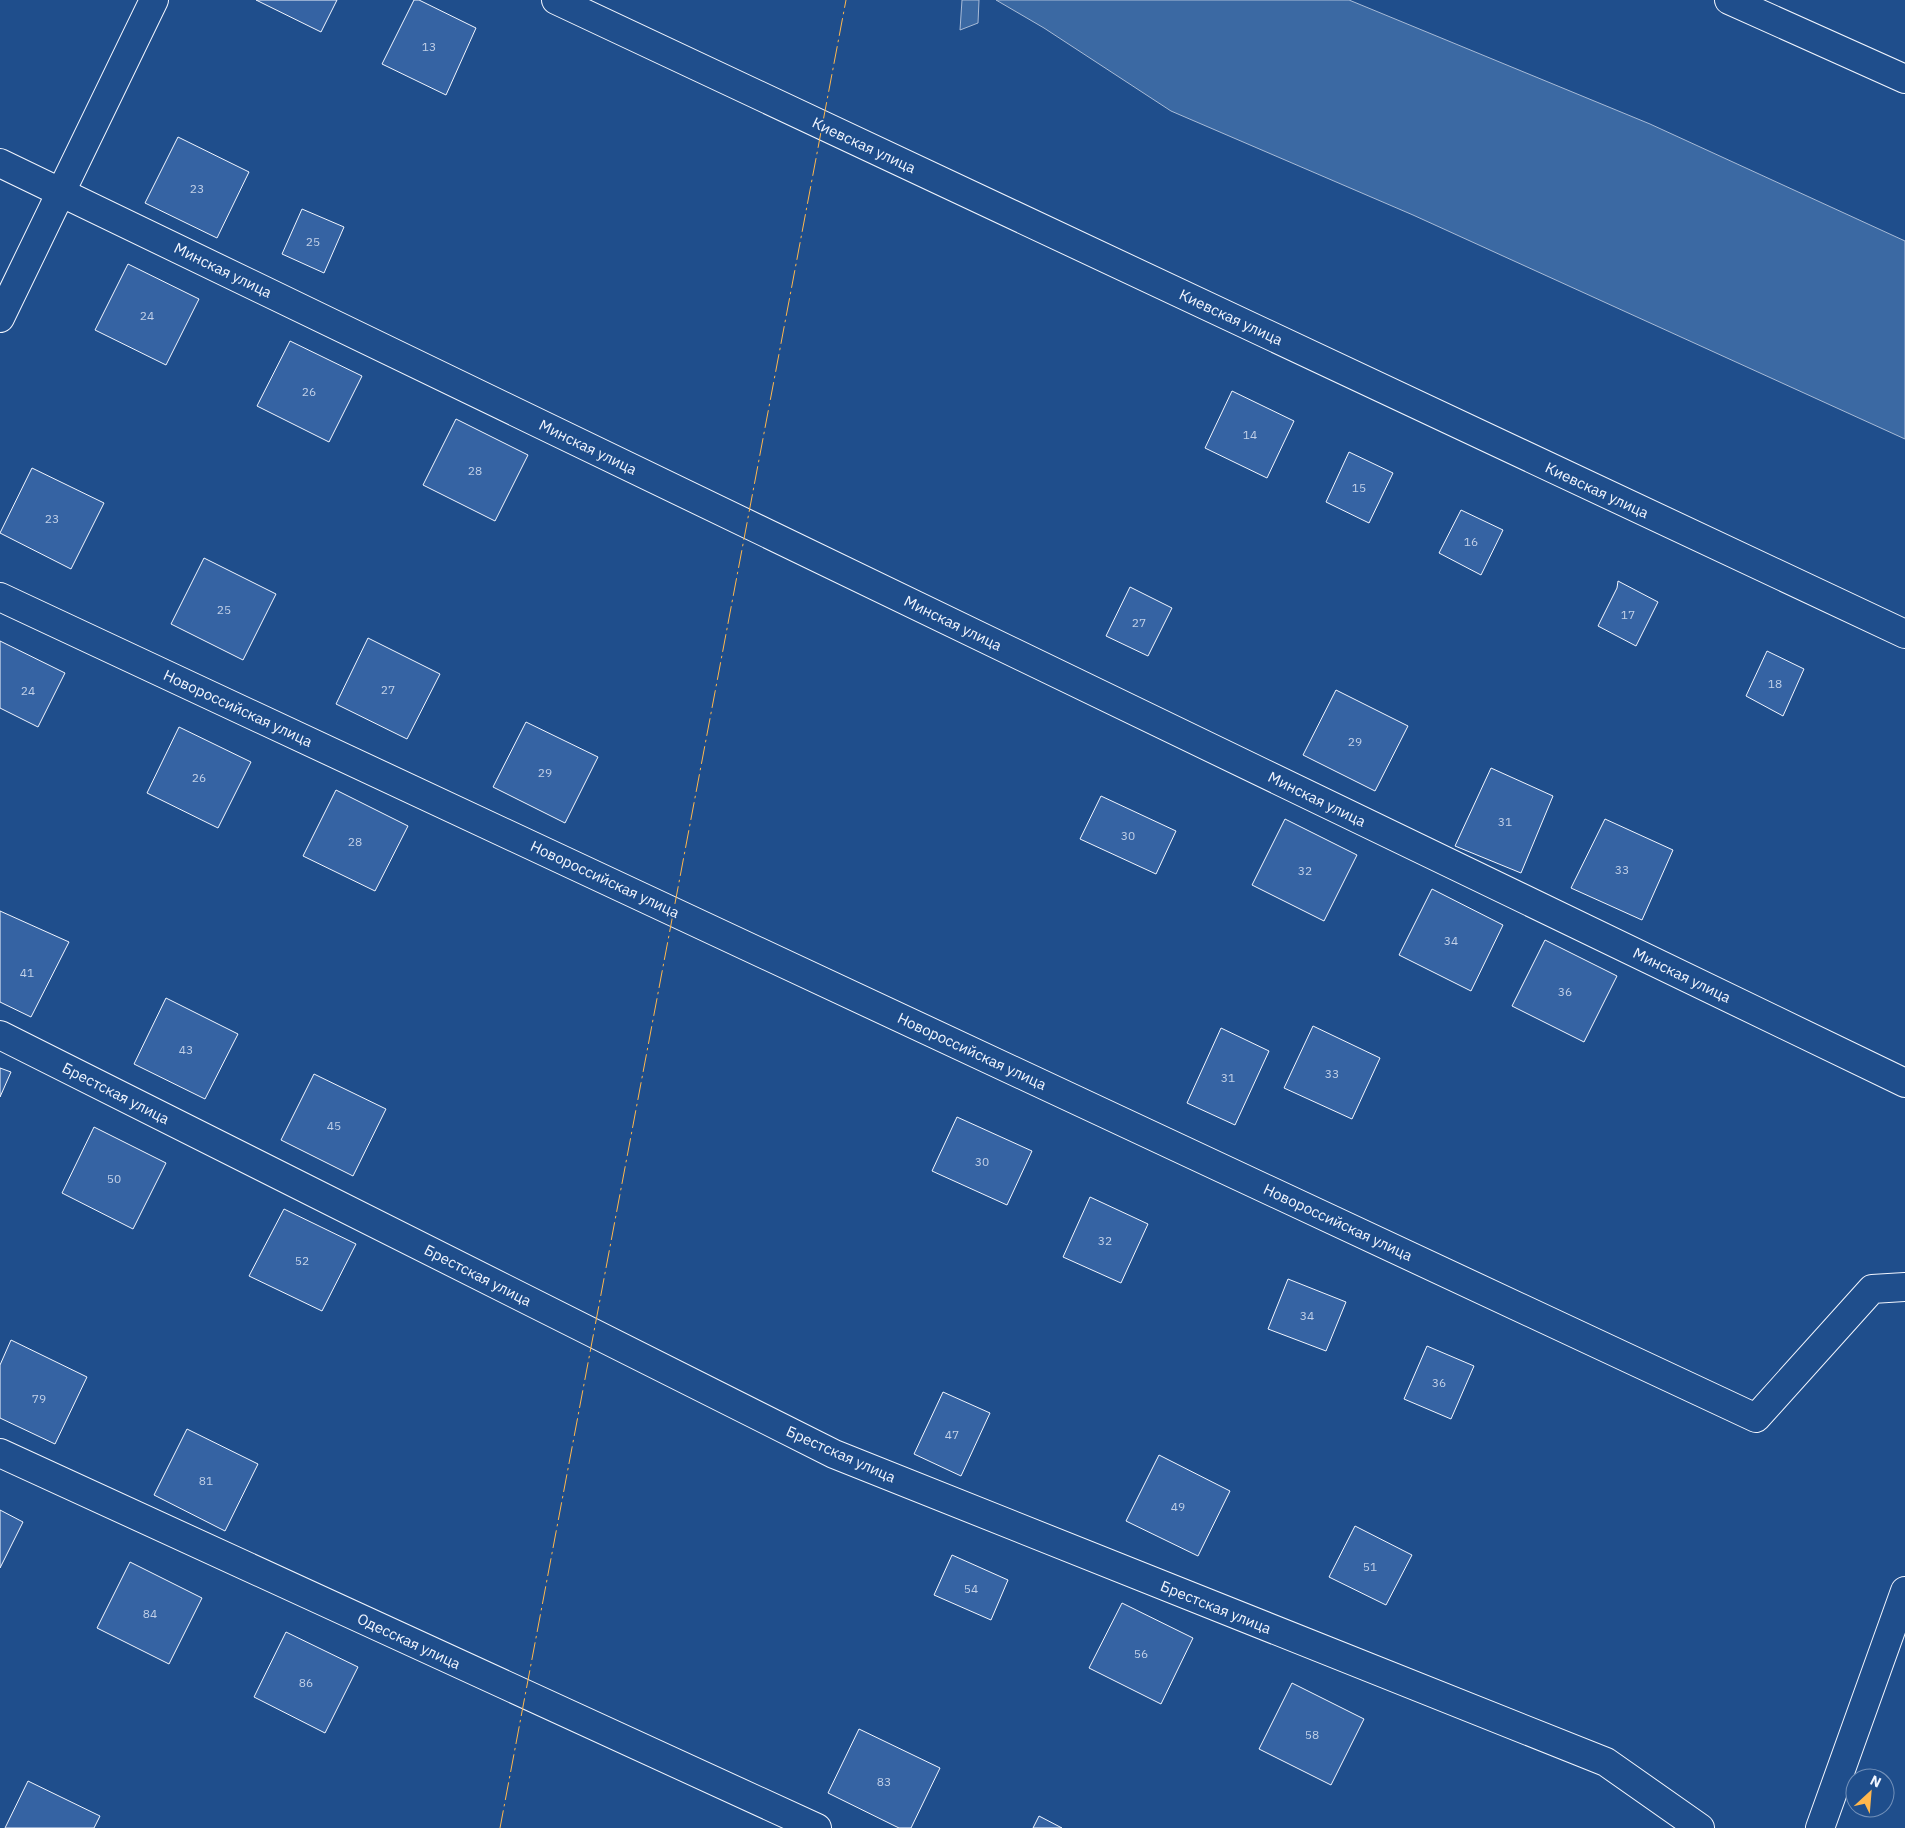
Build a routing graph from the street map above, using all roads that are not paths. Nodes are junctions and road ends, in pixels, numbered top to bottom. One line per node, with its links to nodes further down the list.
1 (154, 0): 6 (street)
2 (556, 0): 9 (street, Киевская улица)
3 (1729, 0): 4 (street)
4 (1905, 79)
5 (0, 163): 6 (street, Минская улица)
6 (61, 192): 7 (street); 11 (street, Минская улица)
7 (0, 318)
8 (0, 596): 12 (street, Новороссийская улица)
9 (1905, 634)
10 (0, 1035): 16 (street, Брестская улица)
11 (1905, 1083)
12 (1905, 1287)
13 (0, 1453): 15 (street, Одесская улица)
14 (1905, 1591): 17 (street)
15 (817, 1828)
16 (1700, 1828)
17 (1820, 1828)

